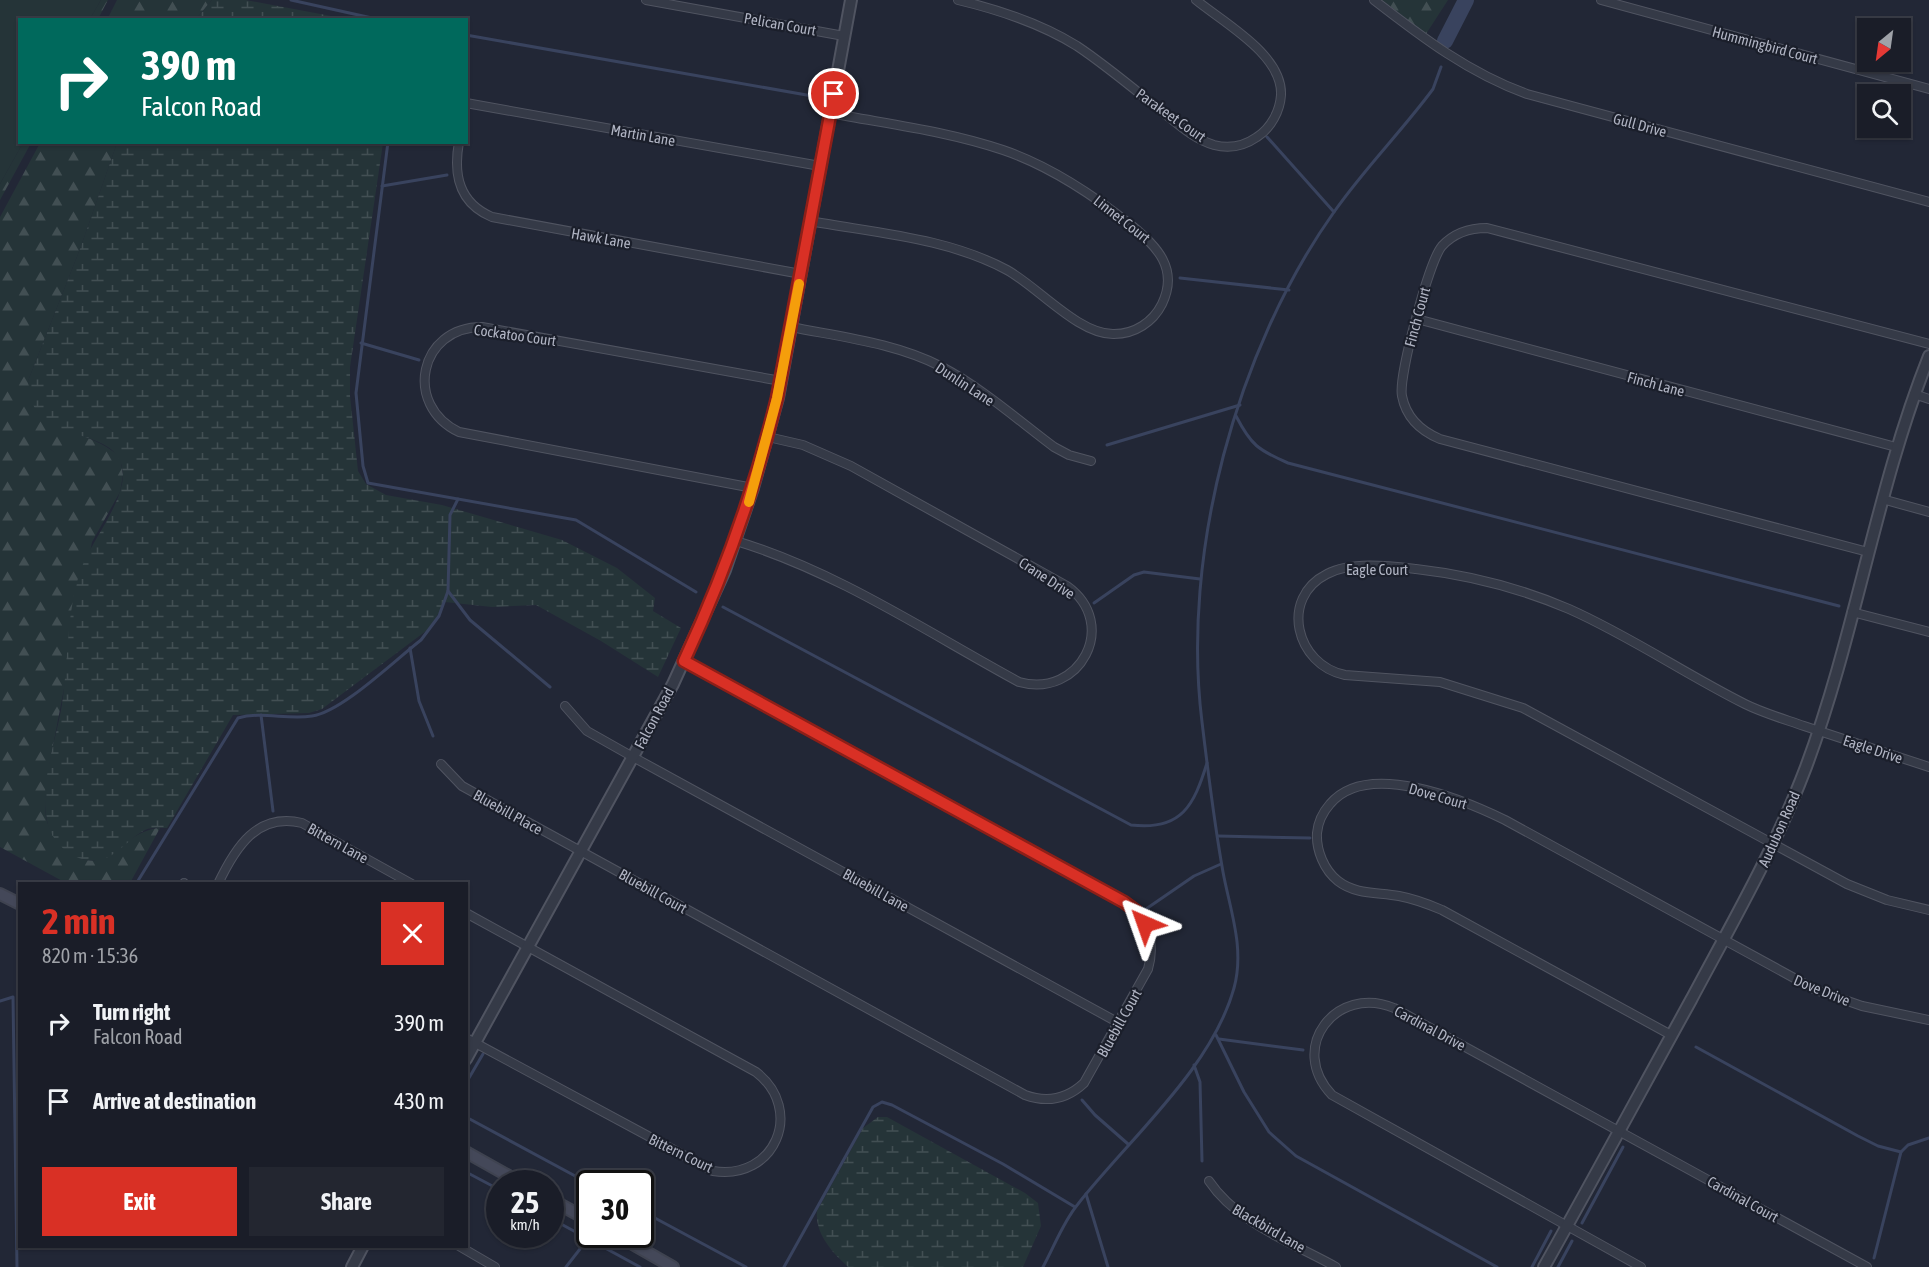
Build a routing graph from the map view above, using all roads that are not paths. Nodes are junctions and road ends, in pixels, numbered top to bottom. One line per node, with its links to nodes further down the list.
1 (646, 0): 7 (street, Pelican Court)
2 (851, 0): 7 (street, Falcon Road)
3 (958, 0): 4 (street, Parakeet Court)
4 (1196, 0)
5 (1374, 0): 13 (street, Gull Drive)
6 (1601, 0): 8 (street, Hummingbird Court)
7 (844, 36): 10 (street, Falcon Road)
8 (1929, 89)
9 (468, 105): 12 (street, Martin Lane)
10 (830, 113): 12 (street, Falcon Road); 14 (street, Linnet Court)
11 (459, 144): 15 (street, Hawk Lane)
12 (820, 166): 14 (street, Falcon Road)
13 (1929, 202)
14 (810, 221): 15 (street, Falcon Road)
15 (801, 274): 17 (street, Falcon Road)
16 (1417, 320): 18 (street, Finch Court); 24 (street, Finch Lane); 30 (street, Finch Court)
17 (791, 327): 20 (street, Falcon Road); 25 (street, Dunlin Lane)
18 (1929, 344)
19 (1929, 356): 21 (street, Audubon Road)
20 (781, 381): 23 (street, Falcon Road); 26 (street, Cockatoo Court)
21 (1914, 394): 22 (street); 24 (street, Audubon Road)
22 (1929, 399)
23 (768, 437): 26 (street, Falcon Road); 29 (street, Crane Drive)
24 (1896, 447): 27 (street, Audubon Road)
25 (1091, 461)
26 (753, 488): 29 (street, Falcon Road)
27 (1882, 499): 28 (street); 30 (street, Audubon Road)
28 (1929, 512)
29 (736, 540): 33 (street, Falcon Road)
30 (1868, 552): 31 (street, Audubon Road)
31 (1852, 612): 32 (street); 35 (street, Audubon Road)
32 (1929, 632)
33 (684, 661): 36 (street, Falcon Road); 50 (street, Bluebill Court)
34 (564, 706): 36 (street, Bluebill Lane)
35 (1818, 730): 38 (street, Eagle Drive); 39 (street, Audubon Road); 39 (street, Eagle Court)
36 (633, 757): 40 (street, Falcon Road); 50 (street, Bluebill Lane)
37 (441, 764): 40 (street, Bluebill Place)
38 (1929, 767)
39 (1774, 843): 45 (street); 47 (street, Audubon Road)
40 (581, 852): 48 (street, Falcon Road); 50 (street, Bluebill Court)
41 (219, 882): 42 (street, Bittern Lane)
42 (408, 882)
43 (0, 894): 44 (main road)
44 (18, 903)
45 (1929, 910)
46 (468, 914): 48 (street)
47 (1723, 941): 49 (street, Dove Drive); 51 (street, Audubon Road); 51 (street, Dove Court)
48 (528, 946): 52 (street, Falcon Road); 52 (street, Bittern Court)
49 (1929, 1020)
50 (1119, 1023)
51 (1671, 1035): 53 (street, Audubon Road)
52 (471, 1040)
53 (1619, 1131): 57 (street, Audubon Road); 57 (street, Cardinal Drive); 67 (street, Cardinal Court)
54 (468, 1153): 55 (main road)
55 (498, 1170)
56 (1209, 1181): 64 (street, Blackbird Lane)
57 (1567, 1226): 65 (street, Audubon Road); 66 (street)
58 (362, 1248): 61 (street)
59 (462, 1248): 62 (street)
60 (640, 1248): 63 (main road)
61 (352, 1267)
62 (495, 1267)
63 (673, 1267)
64 (1336, 1267)
65 (1544, 1267)
66 (1641, 1267)
67 (1867, 1267)

